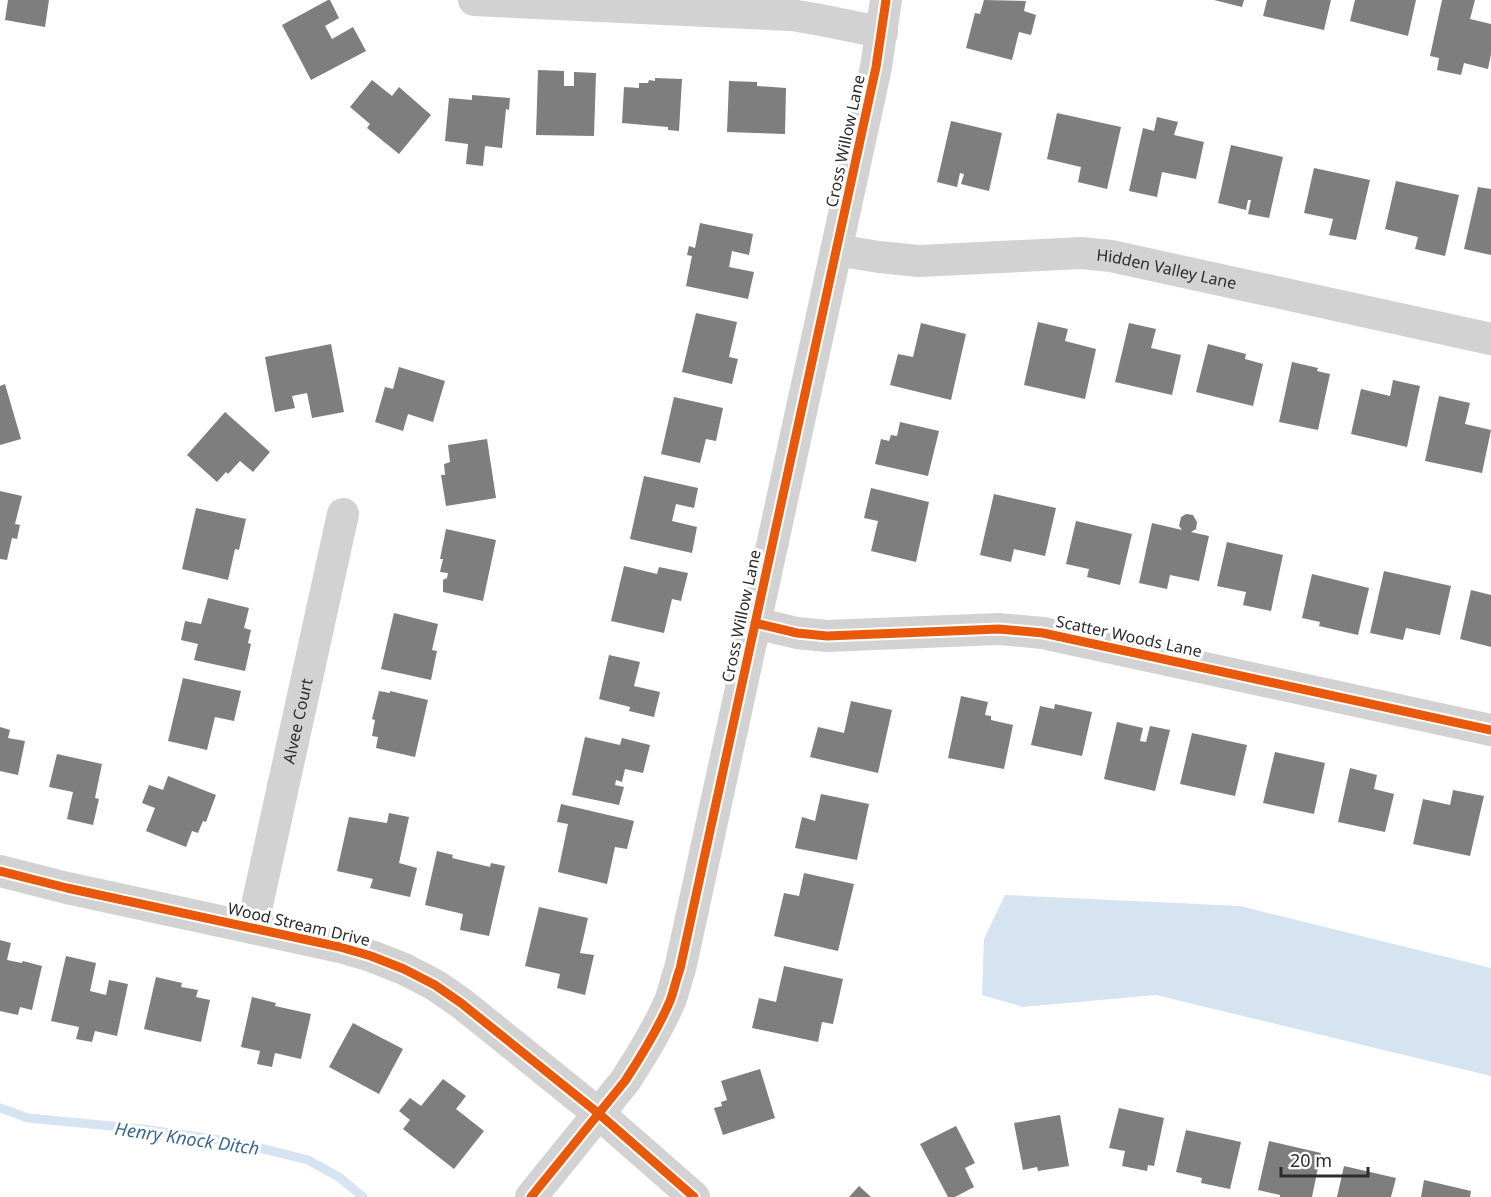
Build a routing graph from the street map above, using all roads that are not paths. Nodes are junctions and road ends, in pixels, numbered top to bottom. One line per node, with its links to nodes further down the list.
1 (474, 0): 3 (street)
2 (886, 0): 3 (street, Cross Willow Lane)
3 (882, 32): 4 (street, Cross Willow Lane)
4 (836, 250): 5 (street, Hidden Valley Lane); 7 (street, Cross Willow Lane)
5 (1491, 339)
6 (343, 514): 10 (street, Alvee Court)
7 (755, 623): 8 (street, Scatter Woods Lane); 11 (street, Cross Willow Lane)
8 (1491, 730)
9 (0, 871): 10 (street, Wood Stream Drive)
10 (252, 928): 11 (street, Wood Stream Drive)
11 (598, 1113): 12 (street, Cross Willow Lane); 13 (street, Wood Stream Drive)
12 (531, 1197)
13 (694, 1197)

